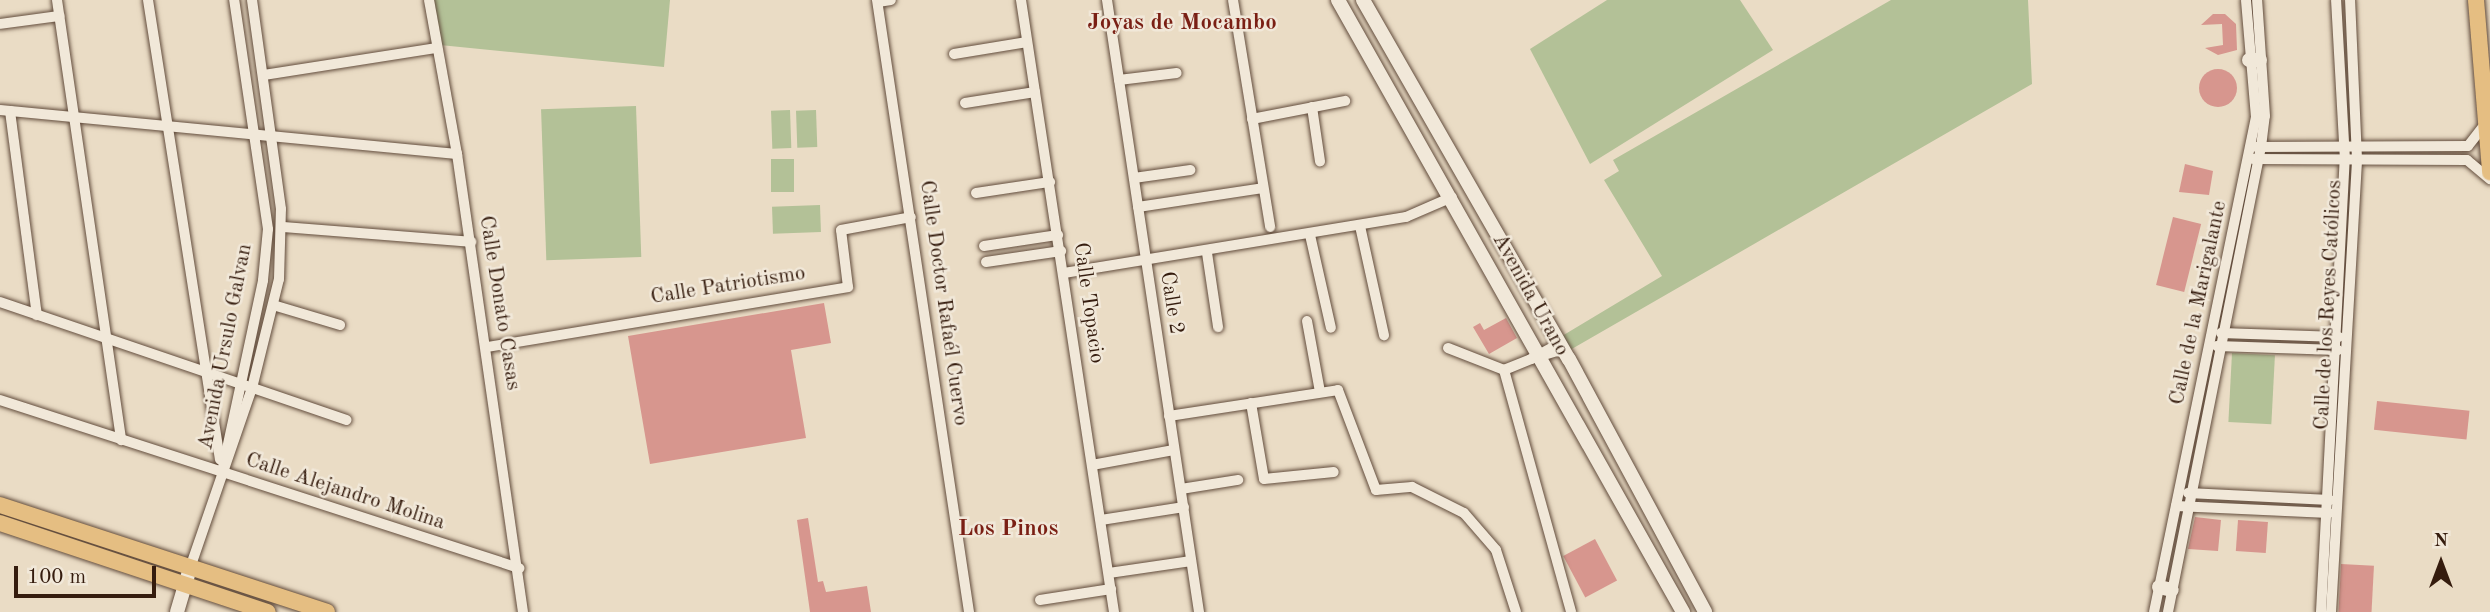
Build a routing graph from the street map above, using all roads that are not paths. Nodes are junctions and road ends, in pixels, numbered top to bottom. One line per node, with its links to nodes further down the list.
1 (57, 0): 18 (street)
2 (148, 0): 35 (street)
3 (234, 0): 36 (street, Avenida Ursulo Galvan)
4 (252, 0): 25 (street, Avenida Ursulo Galvan)
5 (429, 0): 21 (street, Calle Donato Casas)
6 (891, 0): 17 (street)
7 (1021, 0): 20 (street, Calle Topacio)
8 (1107, 0): 26 (street, Calle 2)
9 (1233, 0): 33 (street)
10 (1338, 0): 55 (main road, Avenida Urano)
11 (1363, 0): 67 (main road, Avenida Urano)
12 (2246, 0): 23 (street, Calle de la Marigalante)
13 (2258, 0): 23 (street, Calle de la Marigalante)
14 (2336, 0): 39 (street, Calle de los Reyes Católicos)
15 (2350, 0): 41 (street, Calle de los Reyes Católicos)
16 (2476, 0): 34 (main road)
17 (878, 1): 57 (street, Calle Doctor Rafaél Cuervo)
18 (59, 16): 19 (street); 32 (street)
19 (0, 24)
20 (1027, 42): 22 (street); 27 (street, Calle Topacio)
21 (437, 48): 25 (street); 42 (street, Calle Donato Casas)
22 (954, 54)
23 (2255, 60): 38 (street, Calle de la Marigalante)
24 (1177, 73): 26 (street)
25 (264, 75): 37 (street, Avenida Ursulo Galvan)
26 (1119, 80): 50 (street, Calle 2)
27 (1035, 92): 29 (street); 52 (street, Calle Topacio)
28 (1345, 101): 30 (street)
29 (965, 103)
30 (1312, 107): 33 (street); 47 (street)
31 (5, 111): 32 (street); 74 (street)
32 (74, 118): 35 (street); 84 (street)
33 (1252, 119): 53 (street)
34 (2486, 124): 40 (street); 49 (main road)
35 (167, 125): 36 (street); 94 (street)
36 (254, 134): 37 (street); 95 (street, Avenida Ursulo Galvan)
37 (272, 136): 42 (street); 59 (street, Avenida Ursulo Galvan)
38 (2257, 147): 39 (street); 43 (street, Calle de la Marigalante)
39 (2345, 147): 41 (street); 44 (street, Calle de los Reyes Católicos)
40 (2413, 147): 41 (street); 46 (street)
41 (2357, 148): 45 (street, Calle de los Reyes Católicos)
42 (457, 154): 63 (street, Calle Donato Casas)
43 (2254, 159): 44 (street); 79 (street, Calle de la Marigalante); 80 (street, Calle de la Marigalante)
44 (2345, 159): 45 (street); 82 (street, Calle de los Reyes Católicos)
45 (2357, 159): 46 (street); 83 (street, Calle de los Reyes Católicos)
46 (2413, 159): 51 (street)
47 (1320, 161)
48 (1190, 170): 50 (street)
49 (2490, 172)
50 (1134, 178): 56 (street, Calle 2)
51 (2490, 179)
52 (1050, 182): 54 (street); 62 (street, Calle Topacio)
53 (1264, 188): 56 (street); 60 (street)
54 (976, 193)
55 (1452, 197): 58 (street); 70 (main road, Avenida Urano)
56 (1138, 207): 68 (street, Calle 2)
57 (911, 217): 88 (street, Calle Patriotismo); 133 (street, Calle Doctor Rafaél Cuervo)
58 (1360, 226): 61 (street); 81 (street)
59 (282, 227): 63 (street); 73 (street, Avenida Ursulo Galvan)
60 (1270, 228)
61 (1310, 234): 66 (street); 78 (street)
62 (1058, 235): 64 (street); 65 (street, Calle Topacio)
63 (471, 242): 88 (street, Calle Donato Casas)
64 (984, 246)
65 (1061, 251): 69 (street); 71 (street, Calle Topacio)
66 (1207, 253): 68 (street); 77 (street)
67 (1508, 253): 70 (main road); 85 (main road, Avenida Urano)
68 (1145, 261): 71 (street); 100 (street, Calle 2)
69 (986, 262)
70 (1489, 265): 92 (main road, Avenida Urano)
71 (1064, 273): 104 (street, Calle Topacio)
72 (0, 303): 74 (street)
73 (273, 304): 76 (street); 96 (street, Avenida Ursulo Galvan)
74 (37, 315): 84 (street)
75 (1307, 321): 97 (street)
76 (340, 325)
77 (1218, 327)
78 (1331, 328)
79 (2212, 333): 80 (street); 86 (street, Calle de la Marigalante)
80 (2225, 334): 82 (street); 87 (street, Calle de la Marigalante)
81 (1384, 335)
82 (2334, 337): 83 (street); 90 (street, Calle de los Reyes Católicos)
83 (2347, 337): 91 (street, Calle de los Reyes Católicos)
84 (106, 339): 94 (street); 102 (street)
85 (1562, 346): 92 (street); 139 (main road, Avenida Urano)
86 (2209, 346): 87 (street); 109 (street, Calle de la Marigalante)
87 (2223, 346): 90 (street); 110 (street, Calle de la Marigalante)
88 (486, 347): 123 (street, Calle Donato Casas)
89 (1448, 348): 93 (street)
90 (2334, 350): 91 (street); 111 (street, Calle de los Reyes Católicos)
91 (2346, 350): 112 (street, Calle de los Reyes Católicos)
92 (1538, 358): 93 (street); 138 (main road, Avenida Urano)
93 (1504, 370): 137 (street)
94 (206, 371): 95 (street); 105 (street)
95 (239, 384): 96 (street); 105 (street, Avenida Ursulo Galvan)
96 (252, 388): 101 (street); 105 (street, Avenida Ursulo Galvan)
97 (1320, 392): 99 (street); 136 (street)
98 (0, 400): 102 (street, Calle Alejandro Molina)
99 (1251, 404): 100 (street); 106 (street)
100 (1169, 416): 103 (street, Calle 2)
101 (346, 421)
102 (121, 440): 105 (street, Calle Alejandro Molina)
103 (1174, 450): 104 (street); 108 (street, Calle 2)
104 (1091, 465): 119 (street, Calle Topacio)
105 (222, 472): 122 (street); 123 (street, Calle Alejandro Molina)
106 (1334, 472)
107 (1238, 480): 108 (street)
108 (1181, 489): 115 (street, Calle 2)
109 (2179, 492): 110 (street); 114 (street, Calle de la Marigalante)
110 (2193, 493): 111 (street); 116 (street, Calle de la Marigalante)
111 (2325, 500): 112 (street); 117 (street, Calle de los Reyes Católicos)
112 (2337, 500): 118 (street, Calle de los Reyes Católicos)
113 (0, 505): 122 (main road)
114 (2176, 506): 116 (street); 126 (street, Calle de la Marigalante)
115 (1184, 507): 119 (street); 121 (street, Calle 2)
116 (2190, 507): 117 (street); 126 (street, Calle de la Marigalante)
117 (2324, 513): 118 (street); 142 (street, Calle de los Reyes Católicos)
118 (2337, 513): 143 (street, Calle de los Reyes Católicos)
119 (1101, 520): 124 (street, Calle Topacio)
120 (0, 523): 125 (main road)
121 (1191, 561): 124 (street); 135 (street, Calle 2)
122 (190, 568): 125 (main road); 131 (main road)
123 (519, 568): 132 (street, Calle Donato Casas)
124 (1109, 573): 127 (street, Calle Topacio)
125 (186, 585): 129 (main road); 130 (main road)
126 (2166, 588): 140 (street, Calle de la Marigalante); 141 (street, Calle de la Marigalante)
127 (1111, 589): 128 (street); 134 (street, Calle Topacio)
128 (1040, 600)
129 (177, 612)
130 (268, 612)
131 (327, 612)
132 (523, 612)
133 (969, 612)
134 (1114, 612)
135 (1199, 612)
136 (1516, 612)
137 (1571, 612)
138 (1683, 612)
139 (1705, 612)
140 (2154, 612)
141 (2168, 612)
142 (2321, 612)
143 (2332, 612)

